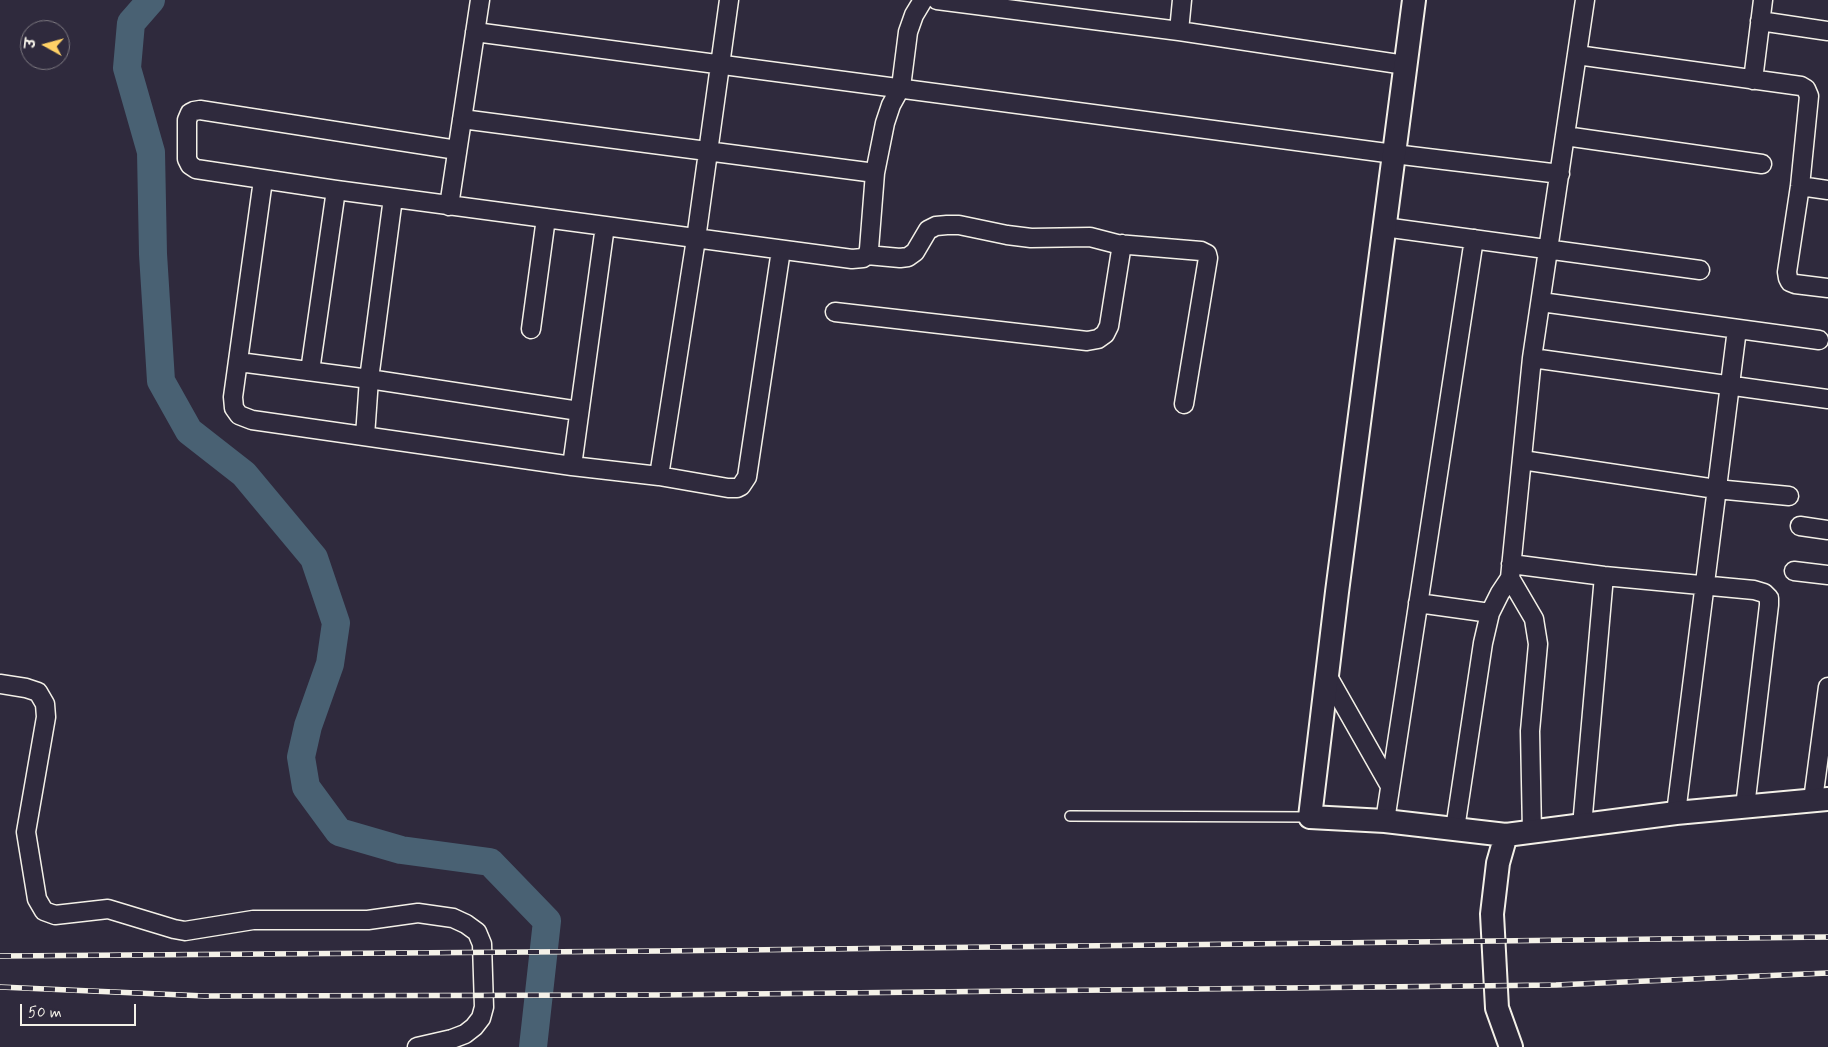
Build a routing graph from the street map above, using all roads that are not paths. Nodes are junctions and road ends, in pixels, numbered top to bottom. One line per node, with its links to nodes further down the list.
1 (480, 0): 12 (street)
2 (729, 0): 15 (street)
3 (922, 0): 17 (street)
4 (937, 0): 10 (street)
5 (1182, 0): 10 (street)
6 (1414, 0): 14 (street)
7 (1585, 0): 13 (street)
8 (1763, 0): 9 (street)
9 (1760, 21): 11 (street); 16 (street)
10 (1179, 31): 14 (street)
11 (1828, 31)
12 (475, 32): 15 (street); 18 (street)
13 (1577, 56): 16 (street); 19 (street)
14 (1405, 64): 22 (street)
15 (721, 65): 17 (street); 21 (street)
16 (1754, 80): 27 (street)
17 (901, 87): 22 (street); 24 (street)
18 (462, 119): 20 (street); 21 (street)
19 (1565, 136): 23 (street); 25 (street)
20 (457, 150): 26 (street); 31 (street)
21 (709, 151): 24 (street); 35 (street)
22 (1394, 154): 25 (street); 34 (street)
23 (1762, 164)
24 (875, 173): 40 (street)
25 (1560, 174): 38 (street)
26 (262, 180): 28 (street); 49 (street)
27 (1800, 186): 29 (street); 42 (street)
28 (336, 190): 30 (street); 50 (street)
29 (1828, 190)
30 (394, 198): 31 (street); 51 (street)
31 (448, 206): 32 (street)
32 (546, 218): 33 (street); 45 (street)
33 (604, 226): 35 (street); 55 (street)
34 (1384, 227): 36 (street); 71 (street)
35 (696, 239): 39 (street); 59 (street)
36 (1474, 239): 38 (street); 69 (street)
37 (1122, 244): 40 (street); 44 (street); 54 (street)
38 (1549, 249): 41 (street); 43 (street)
39 (780, 250): 40 (street); 59 (street)
40 (867, 255)
41 (1700, 270)
42 (1828, 288)
43 (1541, 302): 46 (street); 48 (street)
44 (835, 312)
45 (531, 329)
46 (1737, 329): 47 (street); 52 (street)
47 (1819, 340)
48 (1532, 358): 52 (street); 57 (street)
49 (239, 362): 50 (street); 56 (street)
50 (310, 372): 51 (street)
51 (369, 379): 55 (street); 56 (street)
52 (1729, 386): 53 (street); 60 (street)
53 (1828, 399)
54 (1184, 404)
55 (579, 412): 58 (street)
56 (365, 436): 58 (street)
57 (1522, 460): 60 (street); 64 (street)
58 (572, 466): 59 (street)
59 (659, 476)
60 (1716, 489): 61 (street); 68 (street)
61 (1788, 496)
62 (1800, 526): 63 (street)
63 (1828, 530)
64 (1510, 571): 67 (street); 70 (street); 83 (street)
65 (1794, 571): 66 (street)
66 (1828, 575)
67 (1604, 576): 68 (street); 81 (street)
68 (1704, 586): 76 (street); 77 (street)
69 (1418, 603): 70 (street); 74 (street)
70 (1490, 614): 82 (street)
71 (1327, 675): 74 (street); 79 (street)
72 (0, 684): 85 (street)
73 (1828, 687): 75 (street)
74 (1390, 786): 80 (street)
75 (1820, 800): 76 (street)
76 (1745, 807): 77 (street)
77 (1676, 813): 81 (street)
78 (1070, 816): 79 (lane)
79 (1310, 817): 80 (street)
80 (1385, 820): 82 (street)
81 (1582, 826): 83 (street)
82 (1455, 829): 84 (street)
83 (1532, 832): 84 (street)
84 (1506, 835): 86 (street)
85 (417, 1047)
86 (1511, 1047)

